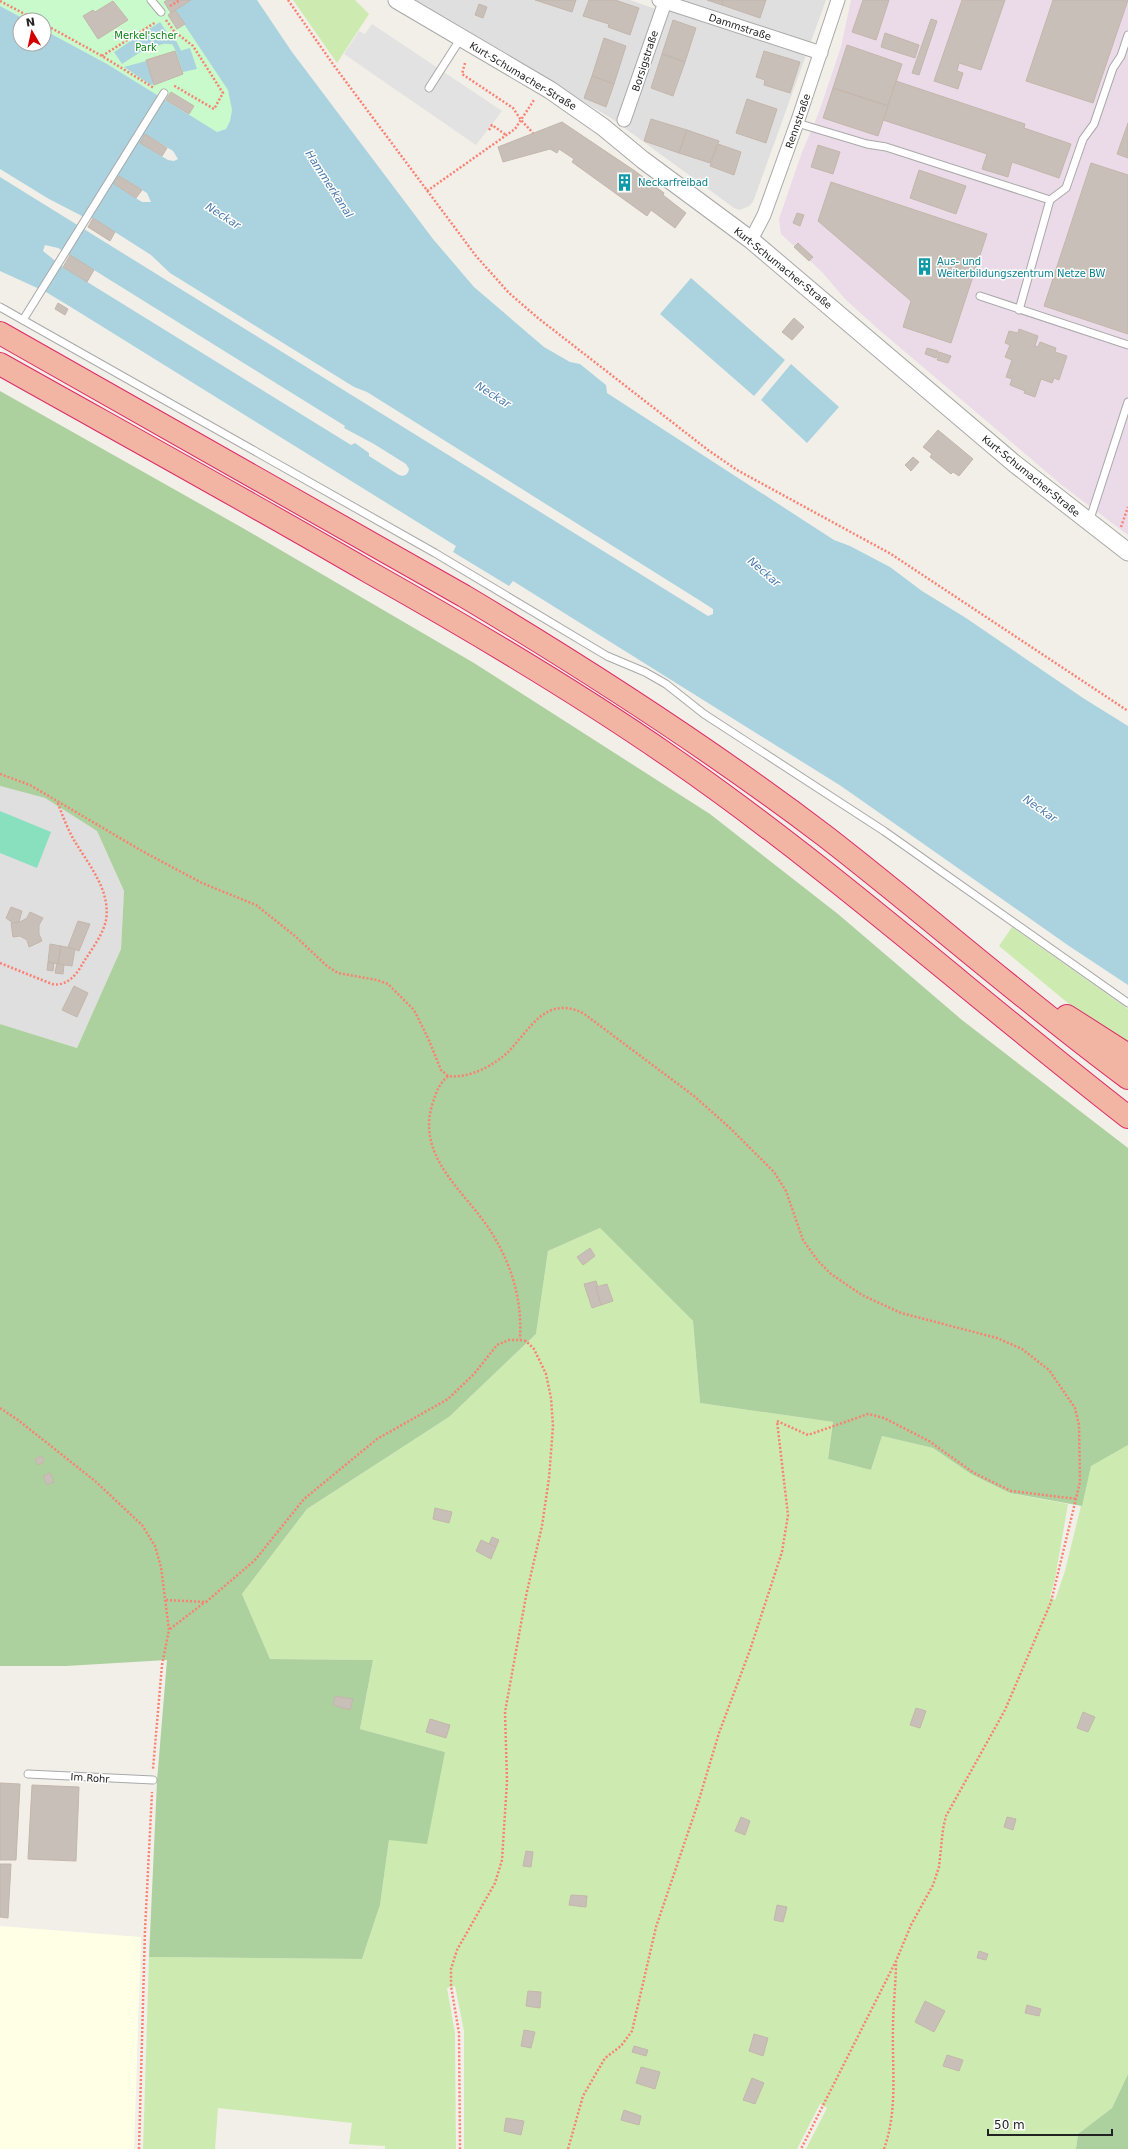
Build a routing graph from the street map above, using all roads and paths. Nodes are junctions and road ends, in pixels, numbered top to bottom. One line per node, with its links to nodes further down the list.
1 (151, 0): 9 (lane)
2 (180, 0): 9 (path)
3 (288, 0): 26 (path)
4 (397, 0): 13 (street, Kurt-Schumacher-Straße)
5 (838, 0): 14 (street, Rennstraße)
6 (0, 1): 8 (path)
7 (662, 1): 14 (street, Dammstraße); 21 (street, Borsigstraße)
8 (21, 12)
9 (160, 12): 18 (path)
10 (156, 22): 15 (path)
11 (52, 28): 15 (path)
12 (1128, 35): 27 (lane)
13 (461, 38): 17 (lane); 28 (street, Kurt-Schumacher-Straße)
14 (821, 53): 22 (street, Rennstraße)
15 (102, 56): 18 (path)
16 (465, 63): 20 (path)
17 (429, 88)
18 (163, 89): 32 (lane)
19 (536, 98): 20 (path)
20 (521, 120): 24 (path); 25 (path)
21 (624, 120)
22 (797, 123): 27 (lane); 28 (street, Rennstraße)
23 (489, 130): 25 (path)
24 (533, 133)
25 (506, 135): 26 (path)
26 (427, 191): 39 (path)
27 (1050, 200): 31 (lane)
28 (751, 240): 37 (street, Kurt-Schumacher-Straße)
29 (980, 296): 31 (lane)
30 (0, 307): 32 (lane)
31 (1019, 310): 34 (lane)
32 (23, 320): 44 (lane)
33 (0, 333): 42 (highway)
34 (1128, 345)
35 (0, 364): 48 (highway)
36 (1128, 402): 37 (lane)
37 (1089, 522): 38 (street, Kurt-Schumacher-Straße)
38 (1128, 552)
39 (1128, 711)
40 (0, 774): 41 (path)
41 (57, 800): 43 (path); 46 (path)
42 (981, 962): 45 (highway); 47 (highway)
43 (0, 964)
44 (1128, 1003)
45 (1128, 1056)
46 (448, 1076): 49 (path); 51 (path)
47 (1128, 1078)
48 (1128, 1117)
49 (520, 1340): 53 (path); 59 (path)
50 (0, 1408): 52 (path)
51 (1077, 1499): 57 (path); 60 (path)
52 (166, 1600): 53 (path); 54 (path)
53 (206, 1602): 54 (path)
54 (169, 1630): 56 (path)
55 (28, 1774): 56 (lane, Im Rohr)
56 (153, 1780): 58 (path)
57 (896, 1961): 61 (path); 62 (path)
58 (139, 2149)
59 (460, 2149)
60 (568, 2149)
61 (801, 2149)
62 (884, 2149)

